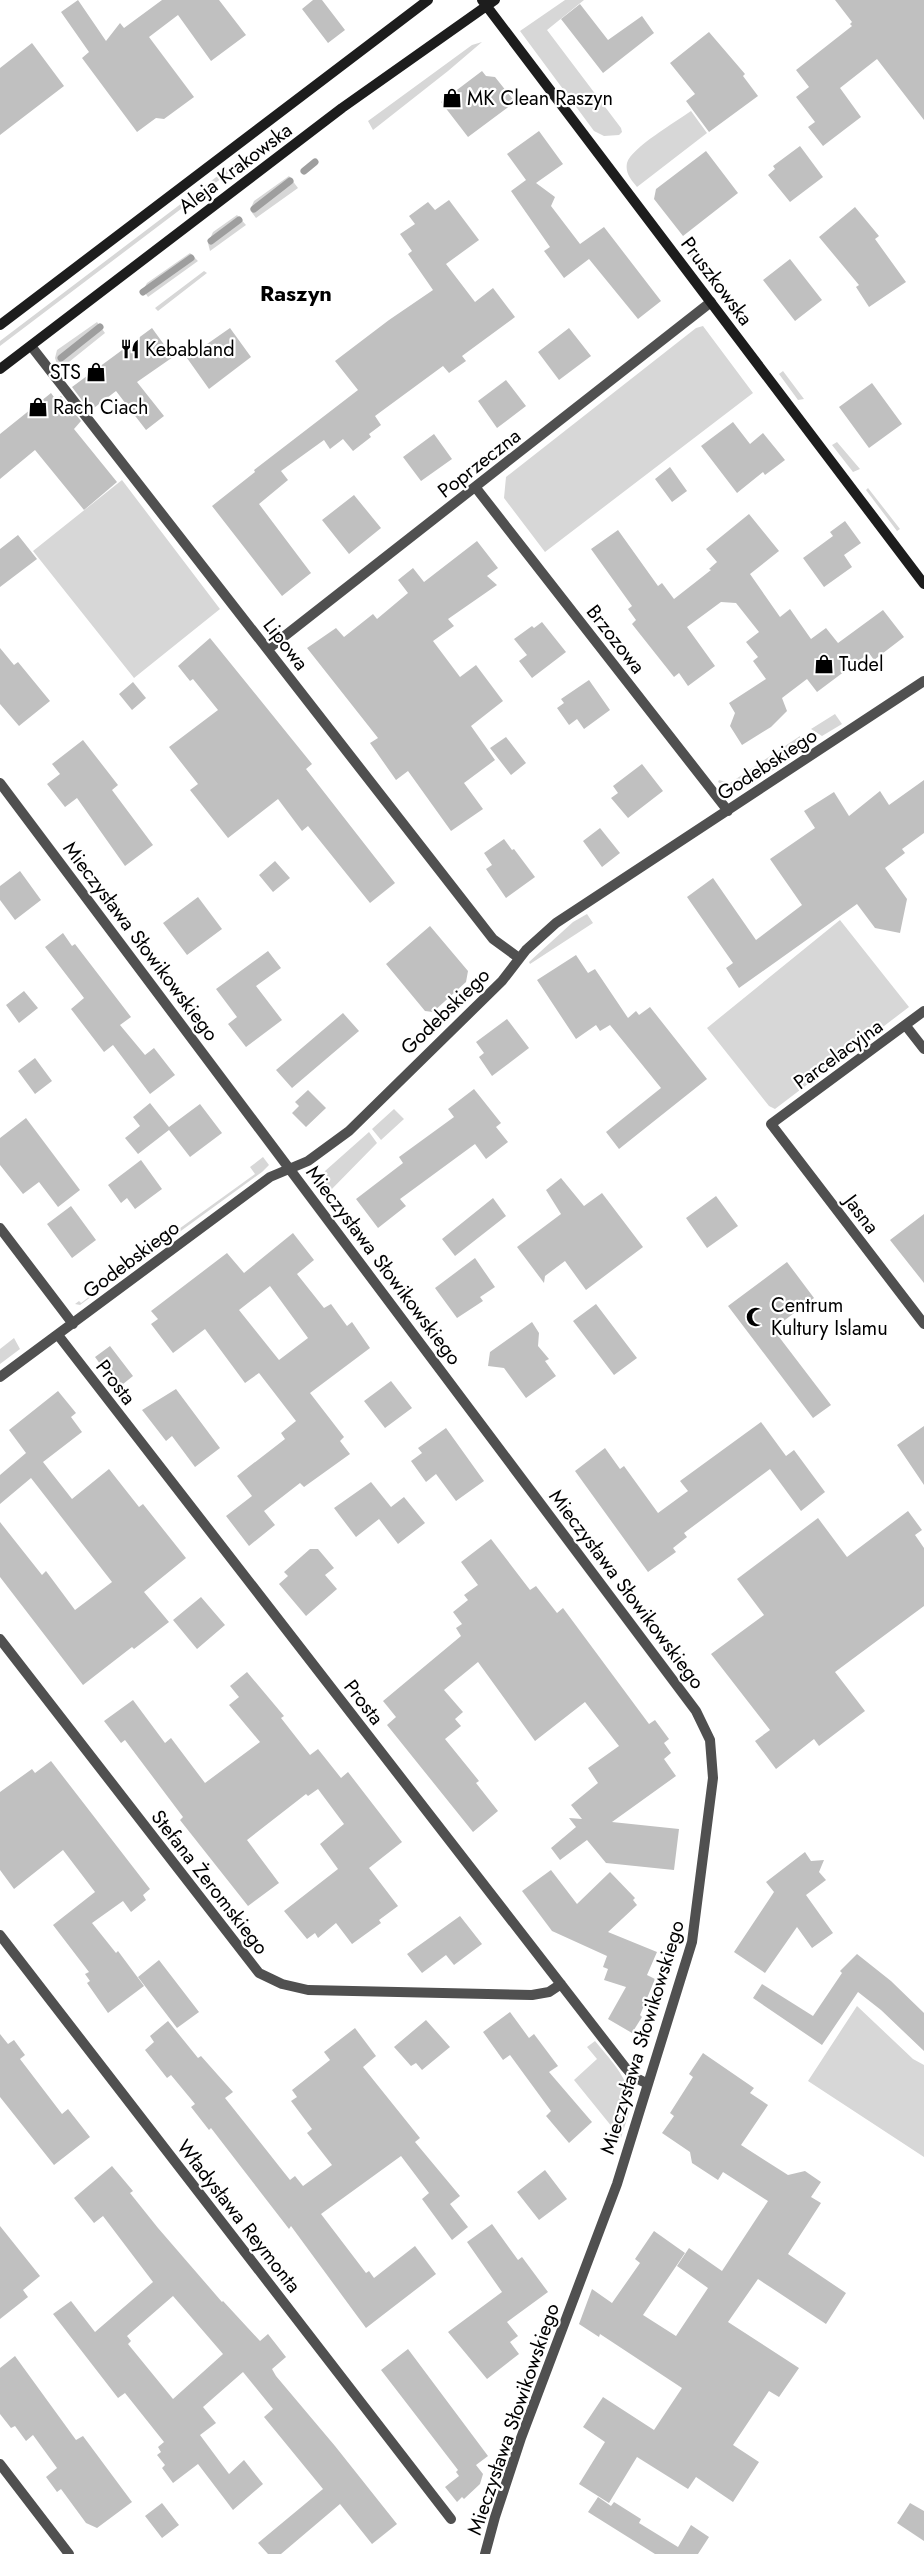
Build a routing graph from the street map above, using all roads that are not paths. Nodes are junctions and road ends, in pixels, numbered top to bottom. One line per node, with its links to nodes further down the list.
1 (428, 0): 4 (main road, Aleja Krakowska)
2 (488, 2): 3 (main road, Pruszkowska); 5 (main road, Aleja Krakowska)
3 (711, 302): 7 (street, Poprzeczna); 8 (main road, Pruszkowska)
4 (0, 325)
5 (31, 346): 6 (main road, Aleja Krakowska); 9 (street, Lipowa)
6 (0, 370)
7 (476, 488): 9 (street, Poprzeczna); 12 (street, Brzozowa)
8 (924, 584)
9 (268, 649): 13 (street, Lipowa)
10 (924, 681): 12 (street, Godebskiego)
11 (0, 783): 18 (street, Mieczysława Słowikowskiego)
12 (728, 811): 13 (street, Godebskiego)
13 (519, 958): 18 (street, Godebskiego)
14 (924, 1011): 15 (street, Parcelacyjna)
15 (906, 1026): 16 (street); 17 (street, Parcelacyjna)
16 (924, 1049)
17 (771, 1124): 21 (street, Jasna)
18 (290, 1169): 20 (street, Godebskiego); 27 (street, Mieczysława Słowikowskiego)
19 (0, 1228): 20 (street)
20 (73, 1324): 22 (street, Godebskiego)
21 (924, 1324)
22 (58, 1335): 23 (street, Godebskiego); 26 (street, Prosta)
23 (0, 1378)
24 (0, 1639): 26 (street, Stefana Żeromskiego)
25 (0, 1935): 29 (street, Władysława Reymonta)
26 (561, 1984): 27 (street, Prosta)
27 (648, 2084): 31 (street, Mieczysława Słowikowskiego)
28 (0, 2464): 30 (street)
29 (451, 2519)
30 (69, 2554)
31 (485, 2554)

